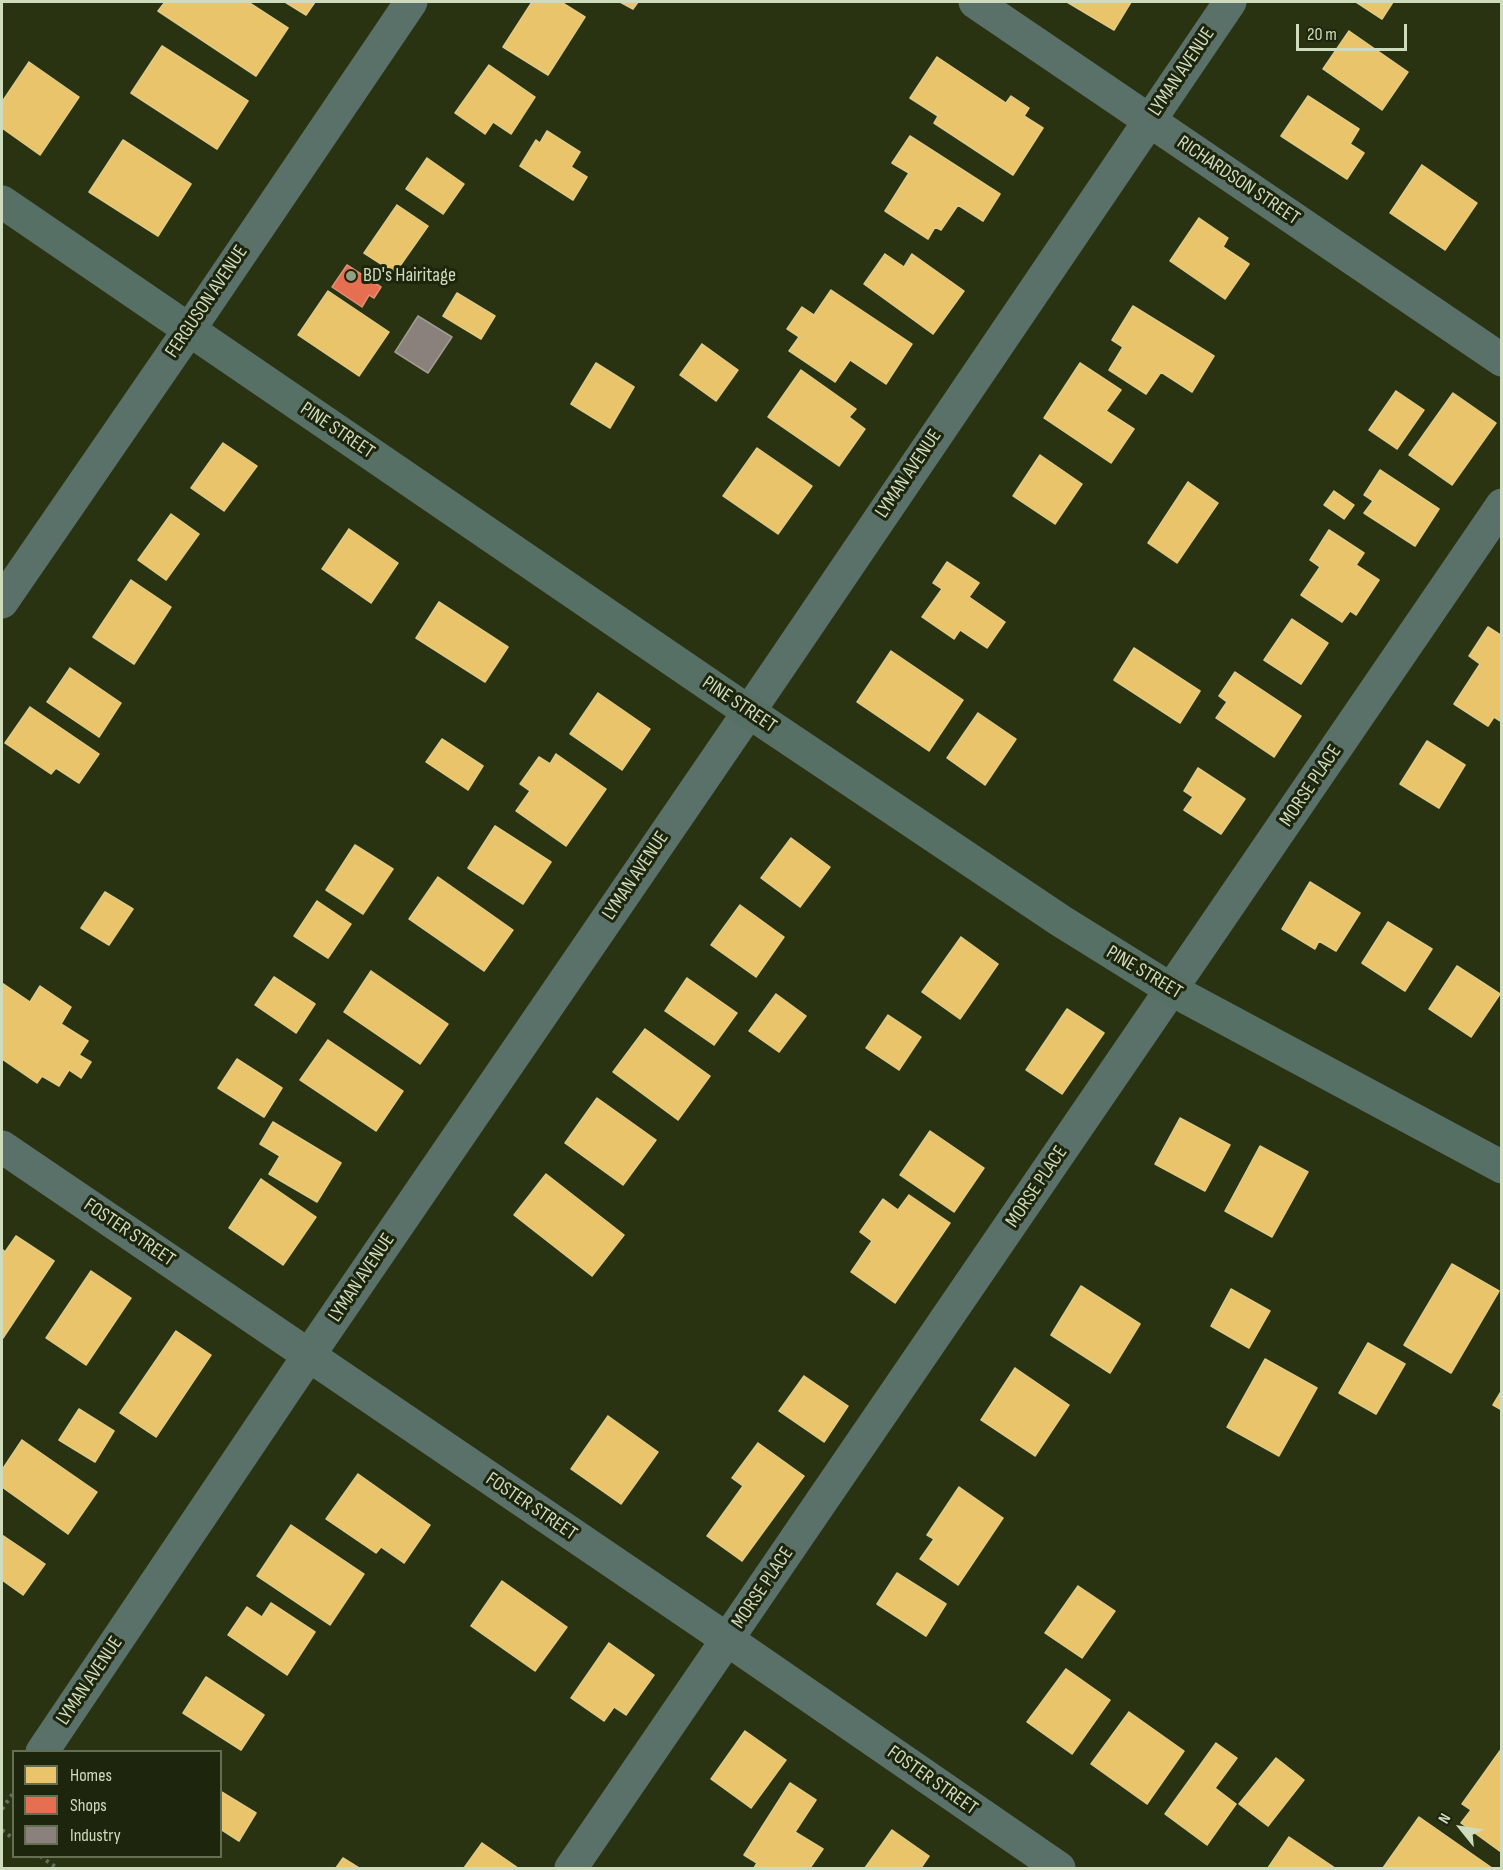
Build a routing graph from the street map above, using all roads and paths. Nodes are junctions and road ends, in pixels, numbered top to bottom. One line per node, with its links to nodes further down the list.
1 (411, 2): 6 (street, FERGUSON AVENUE)
2 (975, 2): 4 (street, RICHARDSON STREET)
3 (1230, 2): 4 (street, LYMAN AVENUE)
4 (1149, 120): 7 (street, RICHARDSON STREET); 10 (street, LYMAN AVENUE)
5 (2, 202): 6 (main road, PINE STREET)
6 (189, 330): 9 (street, FERGUSON AVENUE); 10 (main road, PINE STREET)
7 (1502, 360)
8 (1502, 505): 11 (street, MORSE PLACE)
9 (2, 602)
10 (748, 712): 11 (main road, PINE STREET); 14 (street, LYMAN AVENUE)
11 (1172, 990): 13 (main road, PINE STREET); 15 (street, MORSE PLACE)
12 (2, 1147): 14 (street, FOSTER STREET)
13 (1502, 1167)
14 (309, 1355): 15 (street, FOSTER STREET); 16 (street, LYMAN AVENUE)
15 (728, 1640): 21 (street, MORSE PLACE); 22 (street, FOSTER STREET)
16 (43, 1750)
17 (12, 1795): 18 (path)
18 (2, 1809)
19 (41, 1858): 20 (path)
20 (57, 1869)
21 (571, 1869)
22 (1059, 1869)

